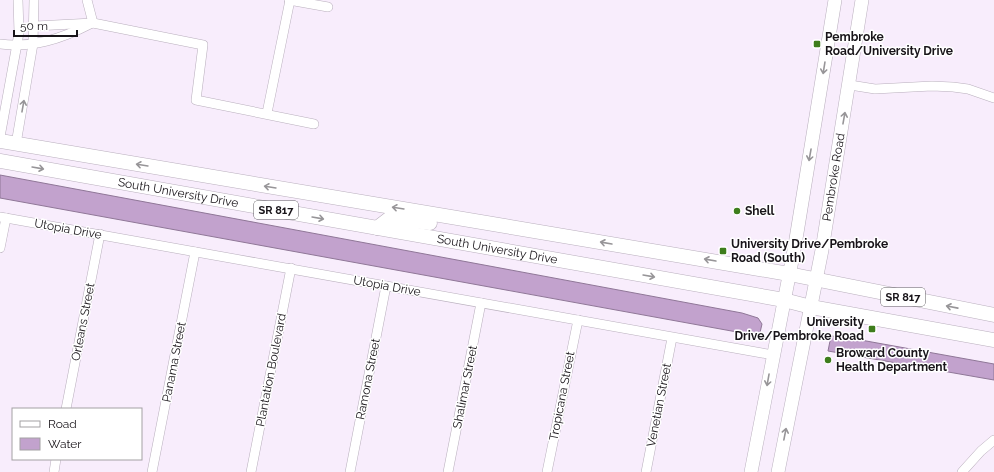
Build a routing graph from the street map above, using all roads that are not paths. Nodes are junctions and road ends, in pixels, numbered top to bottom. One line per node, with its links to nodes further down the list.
1 (18, 0): 12 (street)
2 (34, 0): 9 (street)
3 (87, 0): 8 (street)
4 (289, 0): 7 (street); 15 (street)
5 (835, 0): 28 (main road, one-way to 28)
6 (862, 0): 13 (main road, Pembroke Road)
7 (328, 7)
8 (94, 23): 9 (street); 11 (street); 15 (street)
9 (35, 26): 11 (street)
10 (0, 44): 12 (street)
11 (34, 44): 12 (street); 19 (street, one-way to 11)
12 (16, 46): 17 (street)
13 (850, 85): 14 (street); 29 (main road, Pembroke Road, one-way to 13)
14 (994, 98)
15 (267, 114): 16 (street)
16 (314, 124)
17 (0, 137)
18 (0, 141): 19 (main road, South University Drive / SR 817)
19 (16, 144): 23 (main road, South University Drive / SR 817, one-way to 19)
20 (0, 161): 22 (main road, South University Drive / SR 817, one-way to 22)
21 (3, 218): 24 (street, Utopia Drive); 25 (street)
22 (377, 228): 23 (main road); 31 (main road, South University Drive / SR 817, one-way to 31)
23 (519, 228): 28 (main road, South University Drive / SR 817, one-way to 23)
24 (100, 234): 26 (street, Utopia Drive); 39 (street, Orleans Street)
25 (0, 248)
26 (195, 252): 27 (street, Utopia Drive); 43 (street, Panama Street)
27 (291, 268): 30 (street, Utopia Drive); 44 (street, Plantation Boulevard)
28 (789, 274): 29 (main road, South University Drive / SR 817); 31 (main road)
29 (817, 280): 33 (main road, Pembroke Road); 34 (main road, South University Drive / SR 817, one-way to 29)
30 (386, 286): 32 (street, Utopia Drive); 45 (street, Ramona Street)
31 (784, 300): 33 (main road, South University Drive / SR 817); 38 (main road)
32 (481, 303): 35 (street, Utopia Drive); 46 (street, Shalimar Street)
33 (811, 307): 37 (main road, South University Drive / SR 817); 50 (main road, Pembroke Road, one-way to 33)
34 (994, 315)
35 (578, 320): 36 (street, Utopia Drive); 47 (street, Tropicana Street)
36 (672, 338): 38 (street, Utopia Drive); 48 (street, Venetian Street)
37 (994, 340)
38 (773, 355): 49 (main road, one-way to 49)
39 (66, 408)
40 (993, 441): 51 (street)
41 (56, 460): 42 (street)
42 (54, 472)
43 (152, 472)
44 (251, 472)
45 (350, 472)
46 (448, 472)
47 (547, 472)
48 (646, 472)
49 (751, 472)
50 (778, 472)
51 (962, 472)

